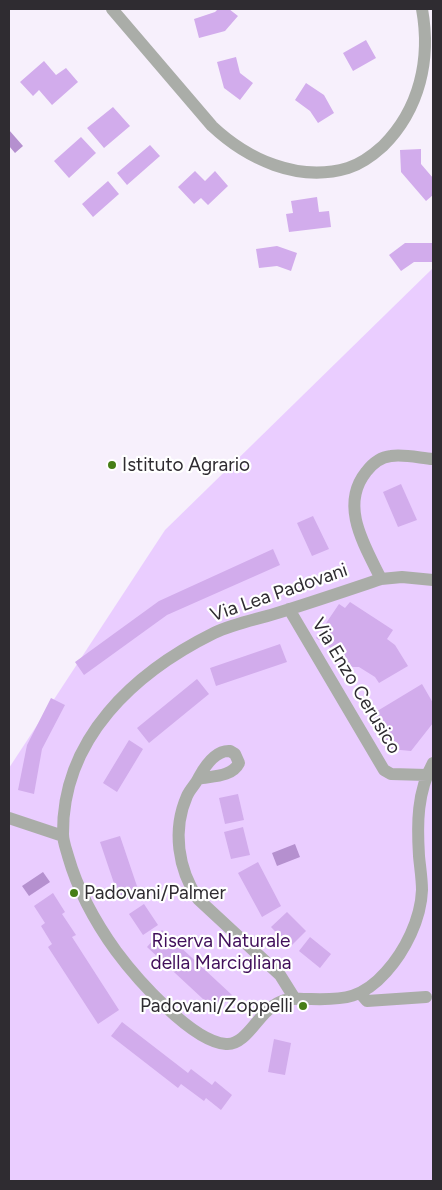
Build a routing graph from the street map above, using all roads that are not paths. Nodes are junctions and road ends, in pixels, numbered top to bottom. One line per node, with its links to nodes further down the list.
1 (112, 9): 2 (street)
2 (422, 9)
3 (433, 459): 4 (street)
4 (381, 579): 5 (street, Via Lea Padovani); 6 (street, Via Lea Padovani)
5 (433, 580)
6 (289, 609): 8 (street, Via Enzo Cerusico); 11 (street, Via Lea Padovani)
7 (433, 763): 8 (street, Via Lea Padovani)
8 (427, 775): 12 (street, Via Lea Padovani)
9 (198, 779): 14 (street)
10 (9, 818): 11 (street)
11 (63, 836): 14 (street, Via Lea Padovani)
12 (360, 993): 13 (street); 14 (street, Via Lea Padovani)
13 (426, 997)
14 (295, 999)

